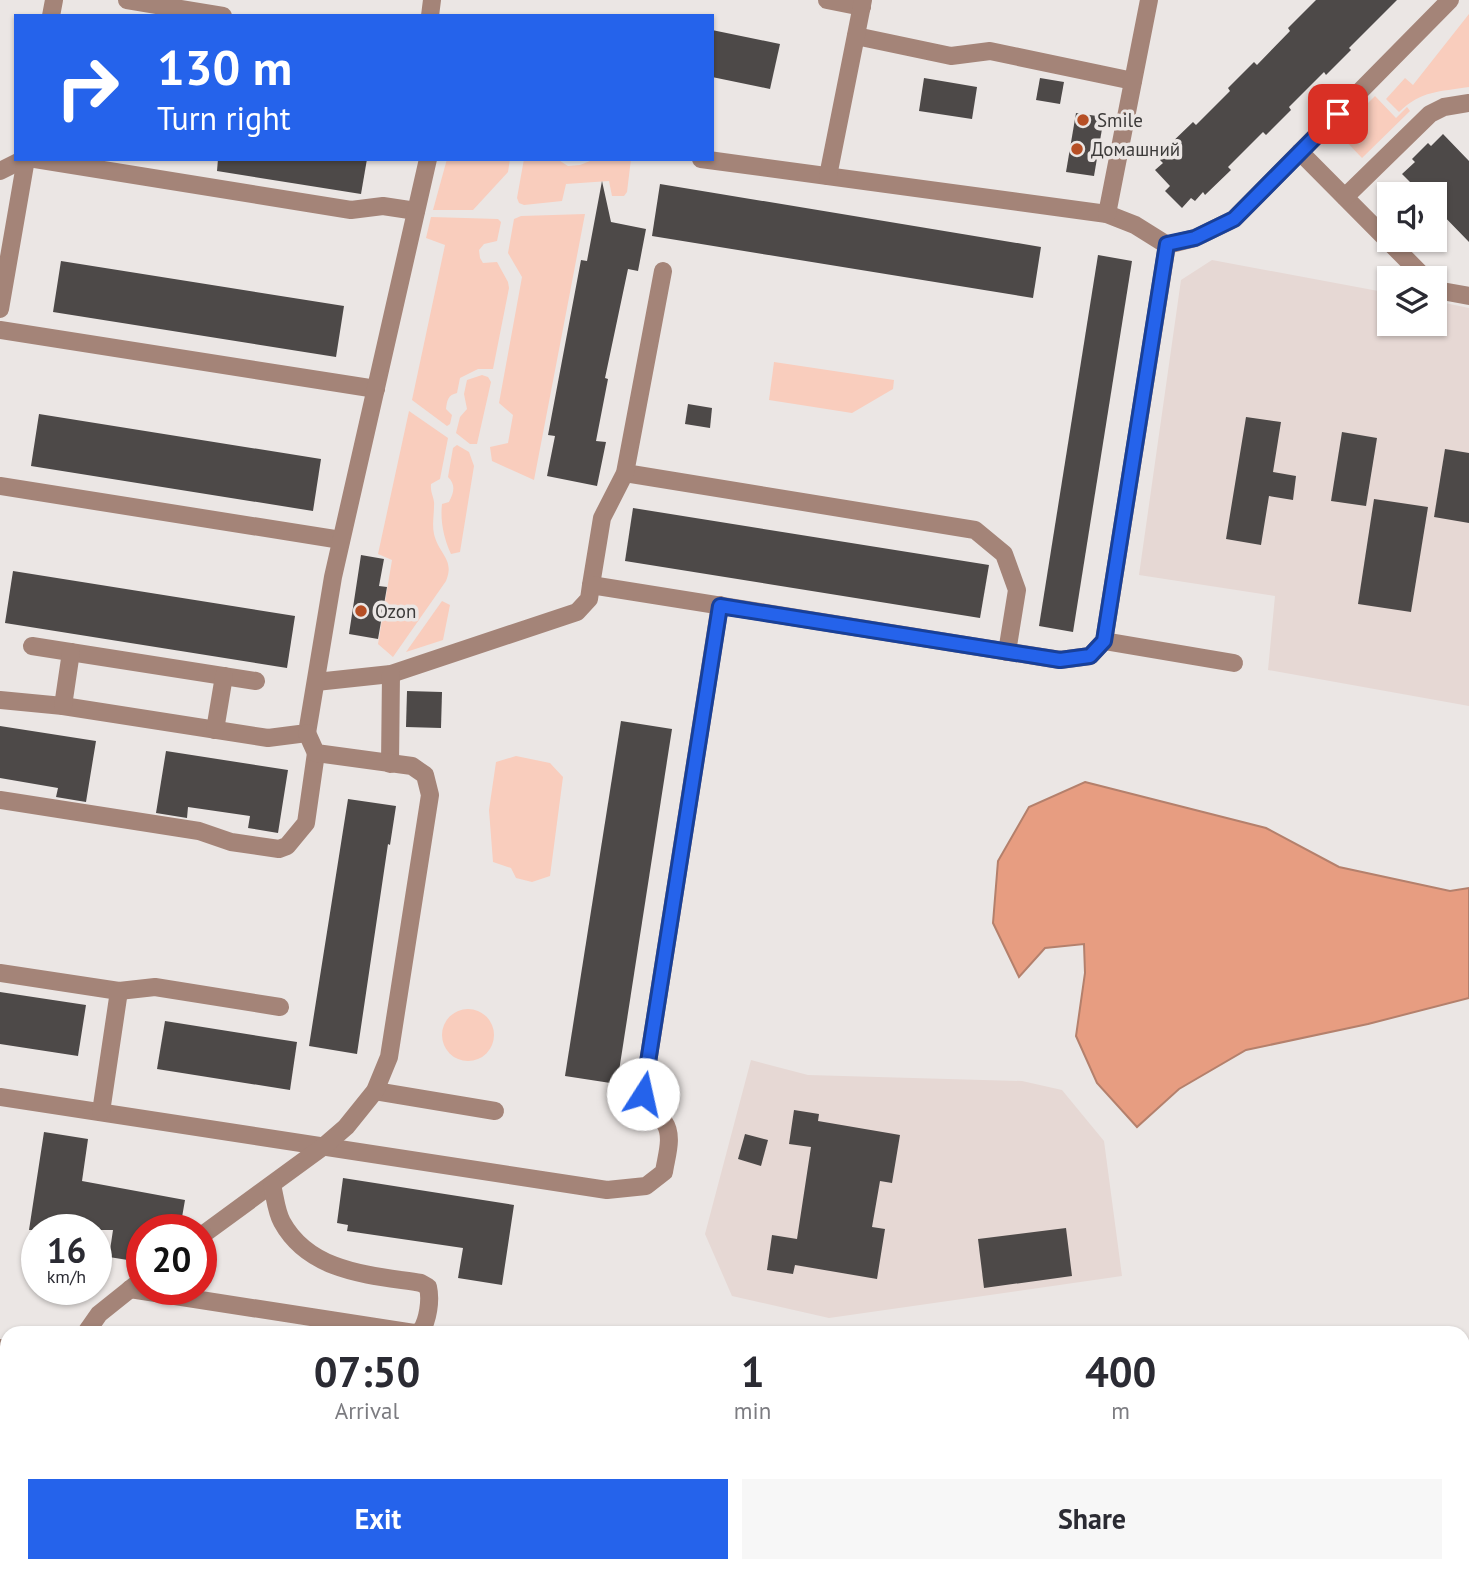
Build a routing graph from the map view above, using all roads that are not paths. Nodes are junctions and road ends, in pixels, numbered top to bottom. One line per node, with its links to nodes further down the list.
1 (127, 0): 6 (lane)
2 (827, 0): 5 (lane)
3 (1149, 0): 9 (lane)
4 (1450, 0): 11 (lane)
5 (863, 4): 8 (lane)
6 (197, 6): 7 (lane)
7 (218, 14)
8 (856, 36): 9 (lane); 18 (lane)
9 (1133, 81): 21 (lane)
10 (1469, 103): 19 (lane)
11 (1300, 152): 19 (lane); 22 (lane)
12 (21, 161): 17 (lane)
13 (25, 161): 27 (lane)
14 (48, 161): 20 (lane)
15 (428, 161): 20 (lane)
16 (714, 161): 18 (lane)
17 (0, 171)
18 (828, 177): 21 (lane)
19 (1345, 197): 23 (lane)
20 (416, 211): 29 (lane)
21 (1107, 214): 22 (lane)
22 (1167, 244): 35 (lane)
23 (1413, 266)
24 (663, 271): 30 (lane)
25 (1447, 292): 26 (lane)
26 (1469, 296)
27 (0, 309)
28 (0, 330): 29 (lane)
29 (376, 389): 32 (lane)
30 (625, 473): 33 (lane); 38 (lane)
31 (0, 486): 32 (lane)
32 (341, 540): 43 (lane)
33 (591, 585): 34 (lane); 40 (lane)
34 (720, 606): 38 (lane); 58 (lane)
35 (1104, 641): 38 (lane); 39 (lane)
36 (32, 646): 37 (lane)
37 (71, 652): 41 (lane); 45 (lane)
38 (1007, 652)
39 (1234, 663)
40 (391, 674): 43 (lane); 49 (lane)
41 (223, 676): 42 (lane); 46 (lane)
42 (256, 681)
43 (316, 682): 47 (lane)
44 (0, 700): 45 (lane)
45 (63, 706): 46 (lane)
46 (215, 730): 47 (lane)
47 (306, 733): 48 (lane)
48 (316, 753): 49 (lane); 50 (lane)
49 (390, 764): 54 (lane)
50 (0, 800)
51 (0, 973): 52 (lane)
52 (119, 991): 53 (lane); 57 (lane)
53 (280, 1007)
54 (375, 1091): 56 (lane); 58 (lane)
55 (0, 1097): 57 (lane)
56 (495, 1111)
57 (101, 1112): 58 (lane)
58 (324, 1146): 59 (lane)
59 (272, 1185): 60 (lane); 65 (lane)
60 (217, 1225)
61 (126, 1292): 63 (lane)
62 (217, 1298): 64 (lane)
63 (91, 1326)
64 (374, 1326)
65 (424, 1326)

